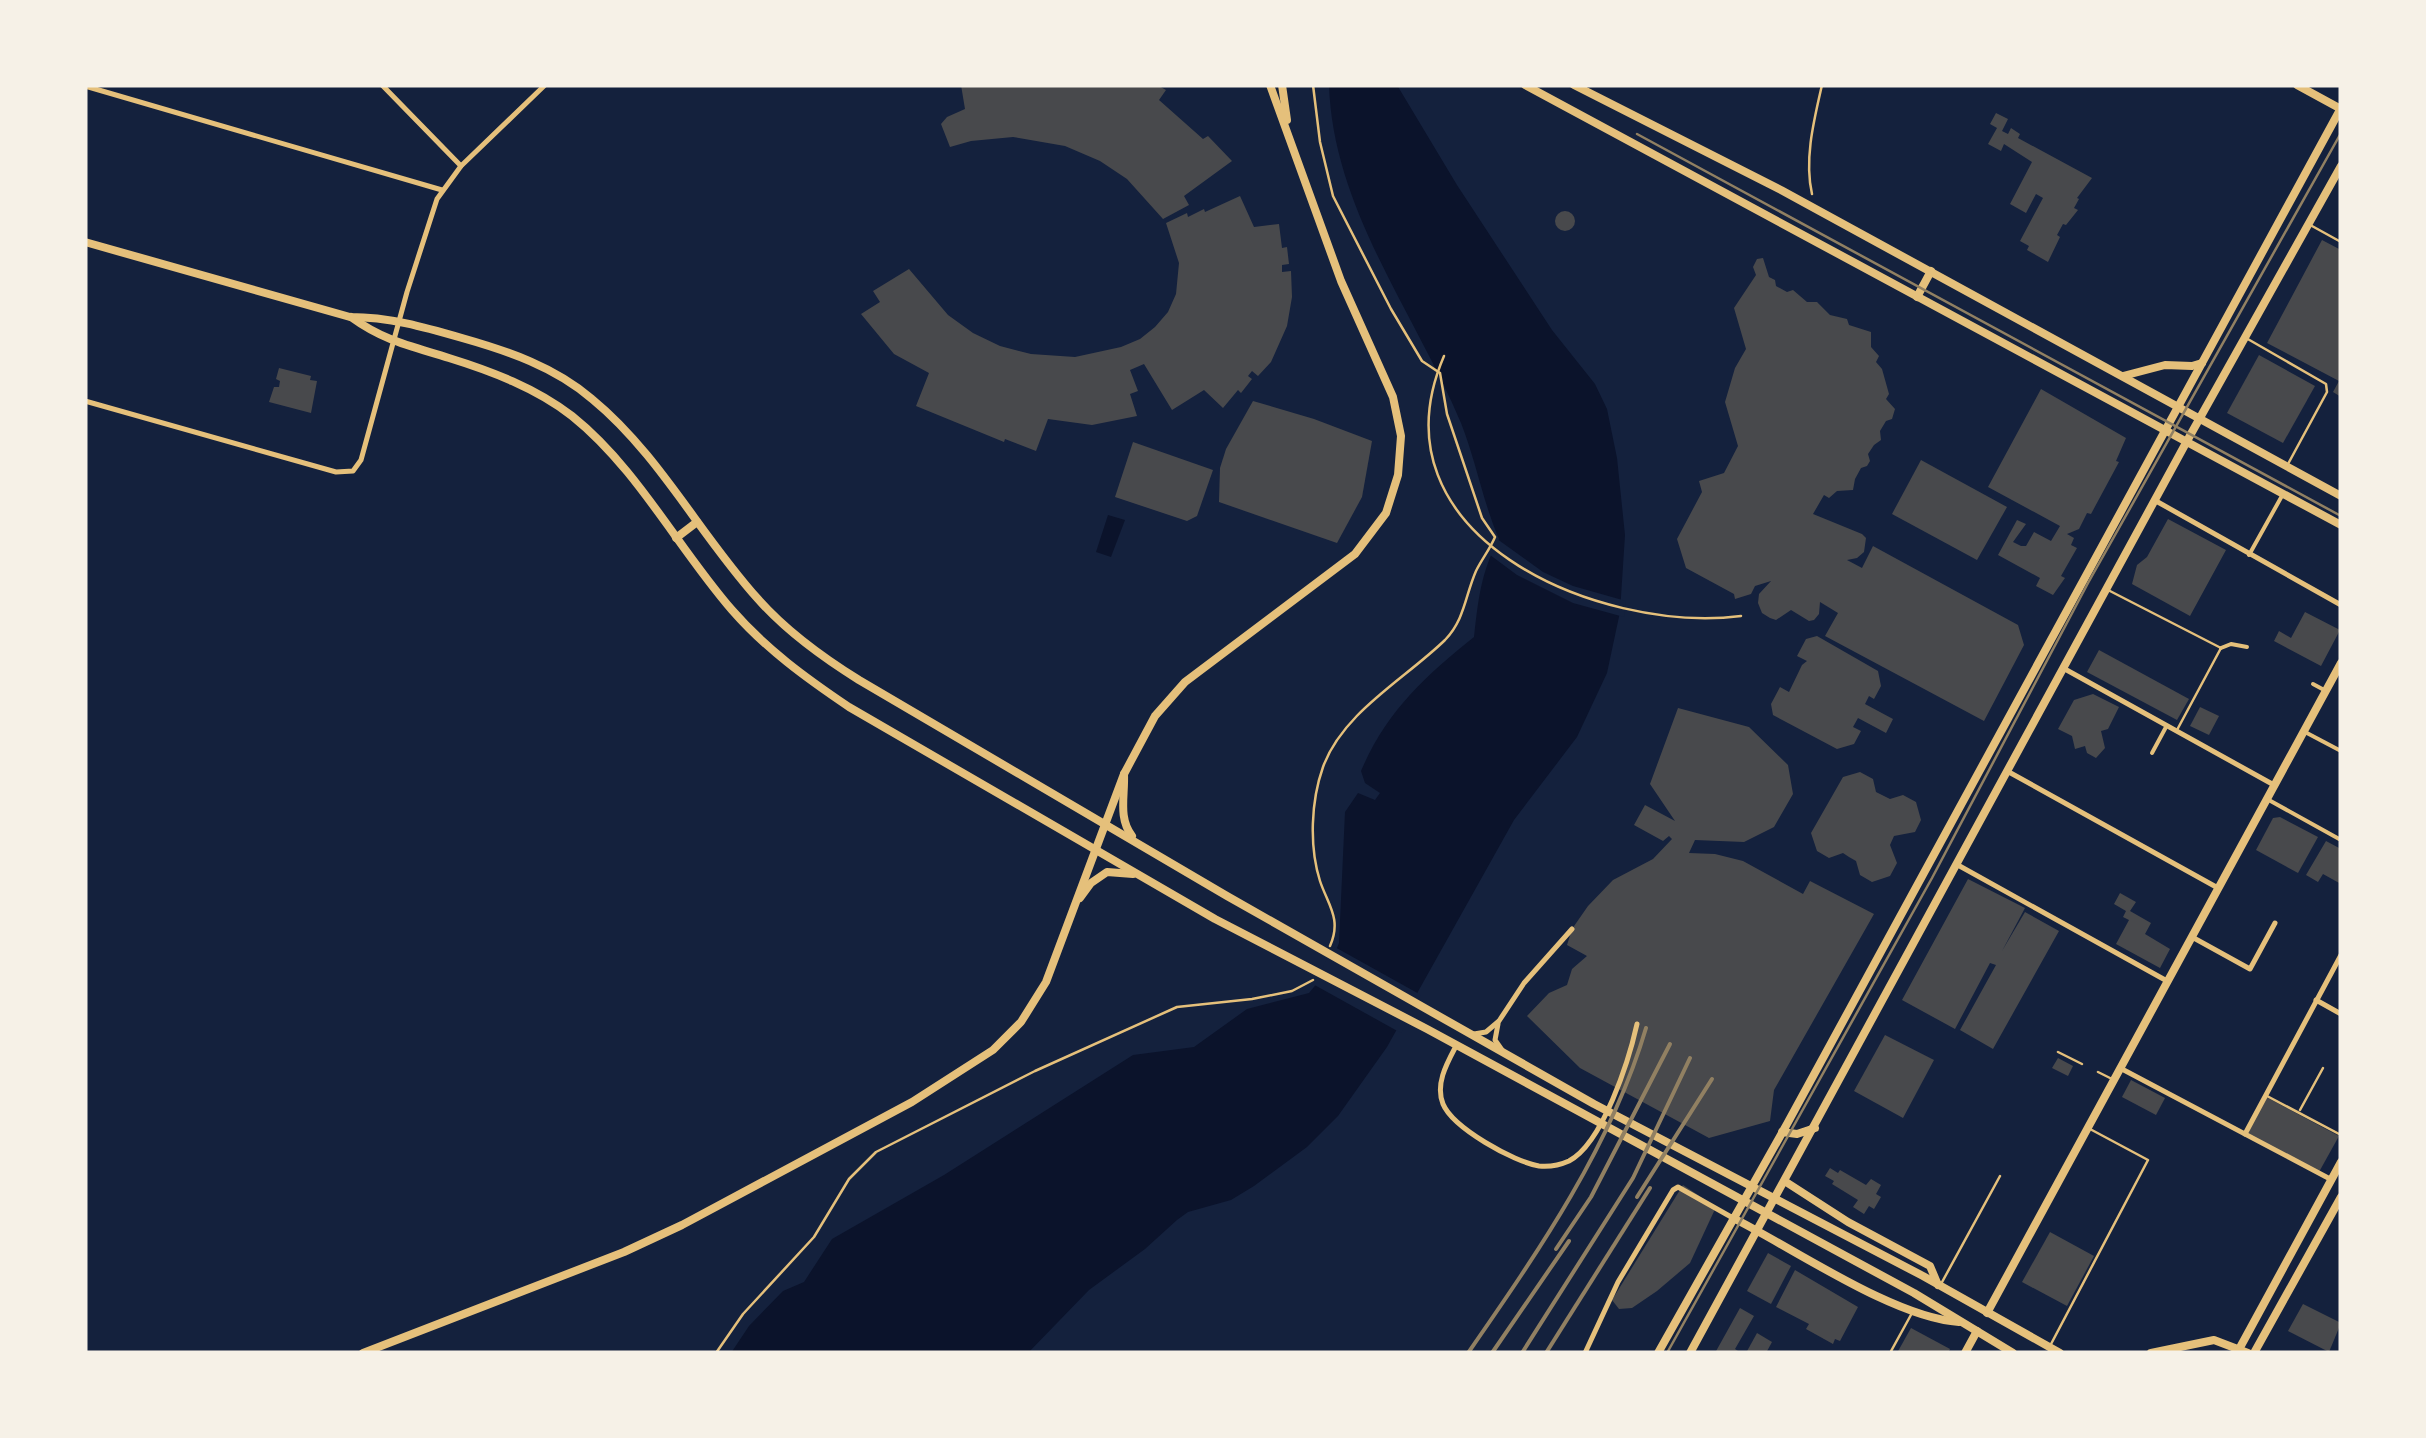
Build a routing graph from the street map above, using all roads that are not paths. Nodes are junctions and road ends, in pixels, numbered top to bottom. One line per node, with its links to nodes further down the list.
1 (382, 85): 11 (street)
2 (546, 85): 11 (street)
3 (1270, 85): 10 (main road)
4 (1282, 85): 10 (main road)
5 (1524, 85): 18 (main road)
6 (1574, 85): 17 (main road)
7 (2298, 85): 9 (main road)
8 (85, 86): 13 (street)
9 (2341, 109): 23 (main road)
10 (1289, 140): 52 (main road)
11 (460, 166): 13 (street)
12 (2341, 166): 14 (main road)
13 (442, 190): 20 (street)
14 (2308, 224): 16 (lane); 21 (main road)
15 (85, 242): 19 (main road)
16 (2341, 242)
17 (1931, 271): 18 (main road); 24 (main road)
18 (1917, 296): 28 (main road)
19 (350, 316): 20 (main road); 22 (main road)
20 (398, 321): 22 (street); 34 (main road)
21 (2245, 338): 27 (main road); 30 (lane)
22 (392, 342): 25 (street); 36 (main road)
23 (2204, 359): 24 (main road); 26 (main road)
24 (2117, 375): 26 (main road)
25 (85, 401)
26 (2178, 407): 27 (main road); 28 (main road)
27 (2200, 418): 29 (main road); 30 (main road)
28 (2166, 429): 29 (main road); 59 (main road)
29 (2187, 441): 31 (main road); 33 (main road)
30 (2286, 466): 32 (main road)
31 (2284, 494): 35 (main road); 37 (street)
32 (2341, 496)
33 (2154, 500): 37 (street); 38 (main road)
34 (697, 522): 36 (main road); 55 (main road)
35 (2341, 526)
36 (676, 538): 58 (main road)
37 (2249, 555): 39 (street)
38 (2106, 590): 41 (lane); 43 (main road)
39 (2341, 605)
40 (2246, 647): 41 (street)
41 (2221, 648): 47 (lane)
42 (2341, 663): 45 (main road)
43 (2063, 668): 46 (street); 51 (main road)
44 (2313, 684): 45 (street)
45 (2326, 691): 48 (main road)
46 (2168, 724): 47 (street); 50 (street)
47 (2178, 730): 53 (street)
48 (2304, 731): 49 (street); 53 (main road)
49 (2341, 751)
50 (2152, 753)
51 (2007, 771): 60 (main road); 62 (street)
52 (1124, 774): 55 (main road); 57 (main road)
53 (2274, 784): 54 (main road)
54 (2267, 799): 56 (street); 62 (main road)
55 (1103, 824): 57 (main road); 58 (main road)
56 (2341, 840)
57 (1147, 849): 73 (main road)
58 (1094, 850): 61 (main road); 63 (main road)
59 (1934, 852): 60 (main road); 86 (main road)
60 (1949, 860): 68 (street); 84 (main road)
61 (1143, 878): 63 (main road); 74 (main road)
62 (2218, 888): 66 (main road)
63 (1074, 906): 104 (main road)
64 (2275, 923): 66 (street)
65 (1572, 929): 71 (street)
66 (2192, 936): 68 (main road)
67 (2341, 955): 69 (street)
68 (2167, 982): 78 (main road)
69 (2316, 1000): 70 (street); 82 (street)
70 (2341, 1014)
71 (1499, 1021): 73 (street); 75 (street)
72 (1637, 1024): 74 (street)
73 (1472, 1033): 75 (main road)
74 (1456, 1046): 99 (main road)
75 (1503, 1052): 96 (main road)
76 (2058, 1052): 77 (lane)
77 (2082, 1064)
78 (2120, 1068): 81 (main road); 87 (street)
79 (2323, 1068): 83 (lane)
80 (2098, 1072): 81 (lane)
81 (2114, 1080): 85 (main road)
82 (2266, 1095): 83 (lane); 87 (street)
83 (2298, 1112): 88 (lane)
84 (1815, 1128): 86 (main road); 92 (main road)
85 (2088, 1128): 98 (main road); 101 (lane)
86 (1782, 1132): 94 (main road)
87 (2245, 1134): 91 (street)
88 (2341, 1135)
89 (2341, 1162): 91 (main road)
90 (2000, 1176): 96 (lane)
91 (2332, 1180): 103 (main road)
92 (1786, 1182): 95 (main road); 96 (main road)
93 (2341, 1197): 103 (main road)
94 (1733, 1218): 95 (main road); 105 (street); 106 (main road)
95 (1756, 1230): 97 (main road); 107 (main road)
96 (1939, 1285): 98 (main road)
97 (1913, 1312): 99 (main road); 108 (lane)
98 (1986, 1313): 100 (main road); 101 (main road)
99 (1962, 1322): 100 (main road)
100 (1976, 1331): 109 (main road); 110 (main road)
101 (2049, 1347): 111 (main road)
102 (2154, 1352): 103 (main road)
103 (2245, 1352)
104 (363, 1353)
105 (1585, 1353)
106 (1658, 1353)
107 (1690, 1353)
108 (1890, 1353)
109 (1965, 1353)
110 (2013, 1353)
111 (2060, 1353)

